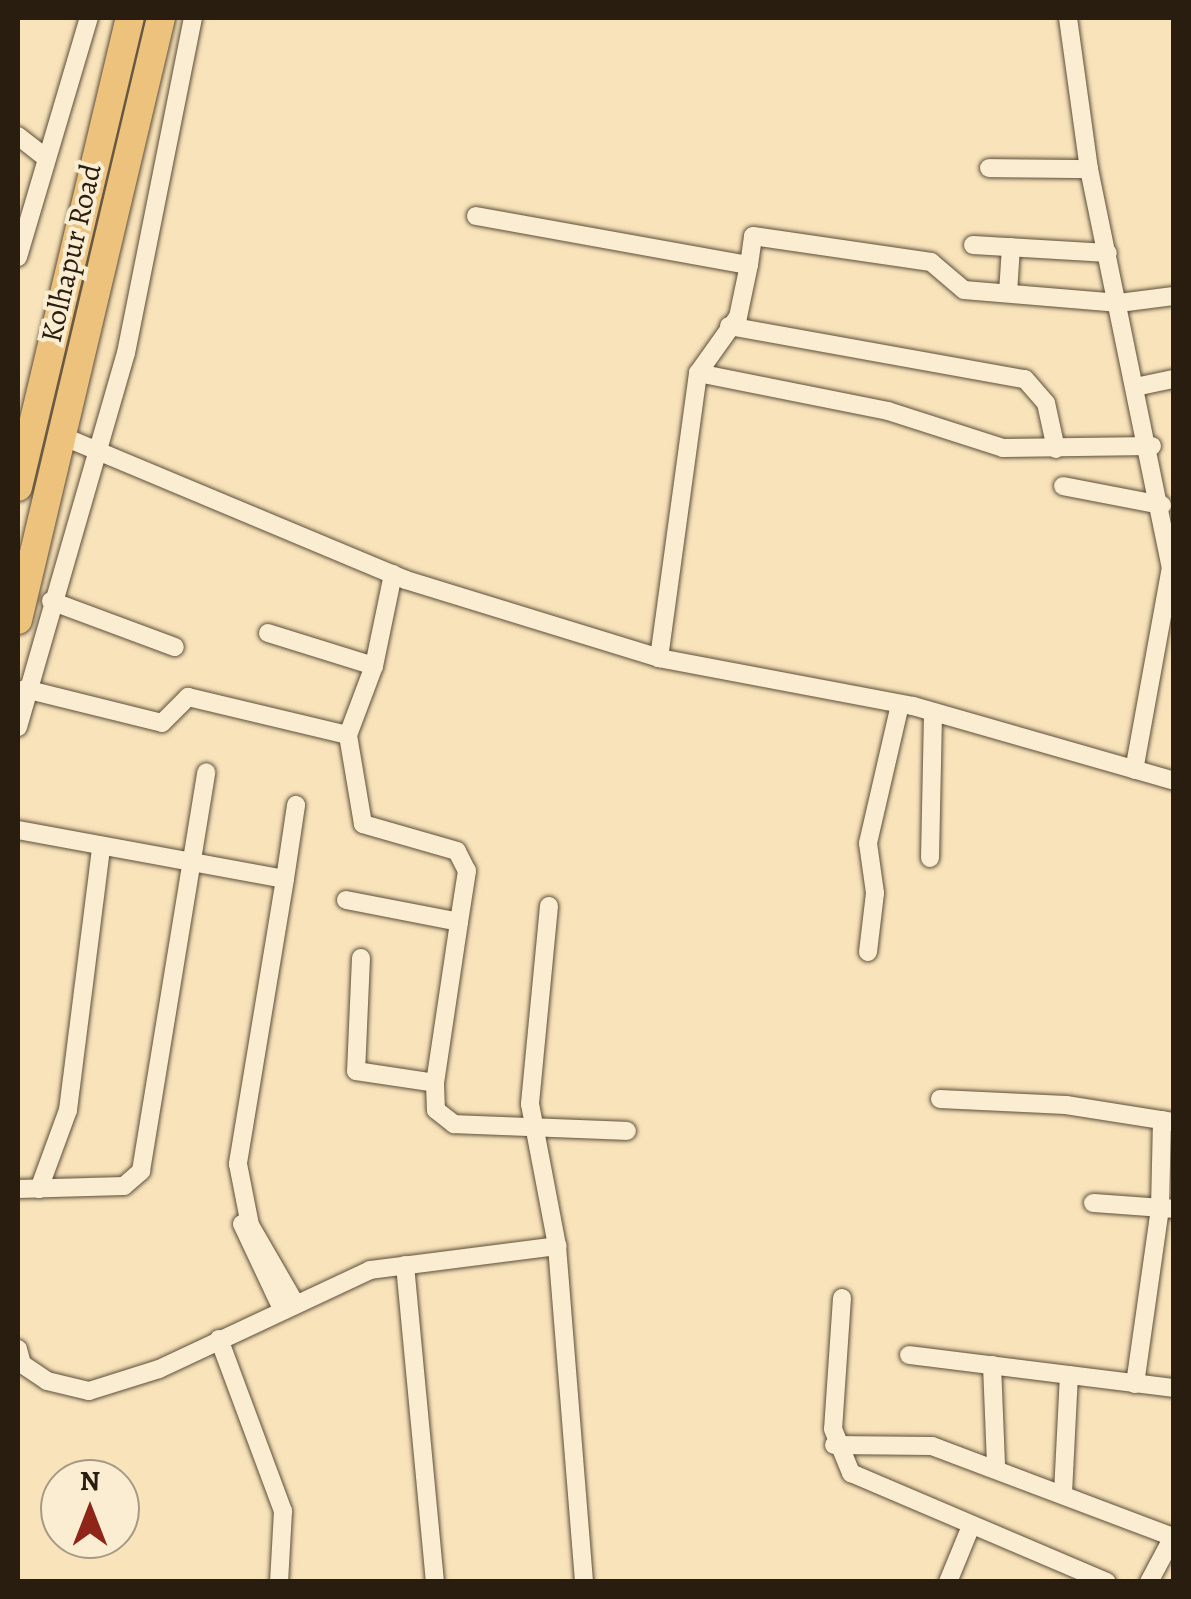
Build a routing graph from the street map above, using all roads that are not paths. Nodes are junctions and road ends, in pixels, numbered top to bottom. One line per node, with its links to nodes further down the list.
1 (88, 18): 7 (street)
2 (130, 18): 28 (highway)
3 (161, 18): 32 (highway, Kolhapur Road)
4 (193, 18): 25 (street)
5 (1068, 18): 9 (street)
6 (18, 136): 7 (street)
7 (44, 156): 14 (street)
8 (989, 168): 9 (street)
9 (1090, 170): 13 (street)
10 (476, 216): 15 (street)
11 (973, 245): 12 (street)
12 (1011, 247): 13 (street); 16 (street)
13 (1108, 253): 18 (street)
14 (18, 257)
15 (749, 265): 16 (street); 19 (street)
16 (1008, 294): 18 (street)
17 (1174, 296): 18 (street)
18 (1118, 303): 22 (street)
19 (729, 326): 20 (street); 26 (street)
20 (698, 374): 26 (street); 35 (street)
21 (1174, 379): 22 (street)
22 (1140, 386): 24 (street)
23 (69, 439): 25 (street)
24 (1152, 446): 26 (street); 29 (street)
25 (98, 448): 30 (street); 31 (street)
26 (1056, 449)
27 (1063, 486): 29 (street)
28 (18, 487)
29 (1165, 492): 42 (street)
30 (393, 574): 35 (street); 36 (street)
31 (50, 600): 34 (street); 37 (street)
32 (18, 620)
33 (268, 633): 36 (street)
34 (175, 647)
35 (659, 658): 38 (street)
36 (374, 666): 41 (street)
37 (25, 689): 40 (street); 41 (street)
38 (900, 704): 39 (street); 54 (street)
39 (934, 712): 42 (street); 48 (street)
40 (18, 727)
41 (348, 735): 53 (street)
42 (1134, 770): 44 (street)
43 (206, 772): 49 (street)
44 (1174, 782)
45 (296, 806): 50 (street)
46 (18, 830): 47 (street)
47 (100, 848): 49 (street); 62 (street)
48 (930, 858)
49 (188, 863): 50 (street); 62 (street)
50 (285, 880): 68 (street)
51 (346, 900): 53 (street)
52 (549, 906): 59 (street)
53 (458, 922): 56 (street)
54 (868, 952)
55 (361, 958): 56 (street)
56 (435, 1084): 59 (street)
57 (940, 1099): 58 (street)
58 (1168, 1121): 64 (street)
59 (531, 1122): 60 (street); 65 (street)
60 (627, 1130)
61 (18, 1189): 62 (street)
62 (39, 1189)
63 (1093, 1203): 64 (street)
64 (1166, 1208): 74 (street)
65 (556, 1246): 66 (street); 83 (street)
66 (404, 1265): 68 (street); 82 (street)
67 (842, 1298): 76 (street)
68 (288, 1306): 69 (street)
69 (219, 1339): 70 (street); 81 (street)
70 (18, 1349)
71 (909, 1355): 72 (street)
72 (992, 1364): 73 (street); 77 (street)
73 (1069, 1375): 74 (street); 78 (street)
74 (1135, 1384): 75 (street)
75 (1174, 1388)
76 (834, 1445): 77 (street); 79 (street)
77 (996, 1465): 78 (street)
78 (1062, 1493): 80 (street)
79 (971, 1526): 84 (street); 85 (street)
80 (1173, 1536): 86 (street)
81 (279, 1582)
82 (436, 1582)
83 (584, 1582)
84 (948, 1582)
85 (1107, 1582)
86 (1149, 1582)

